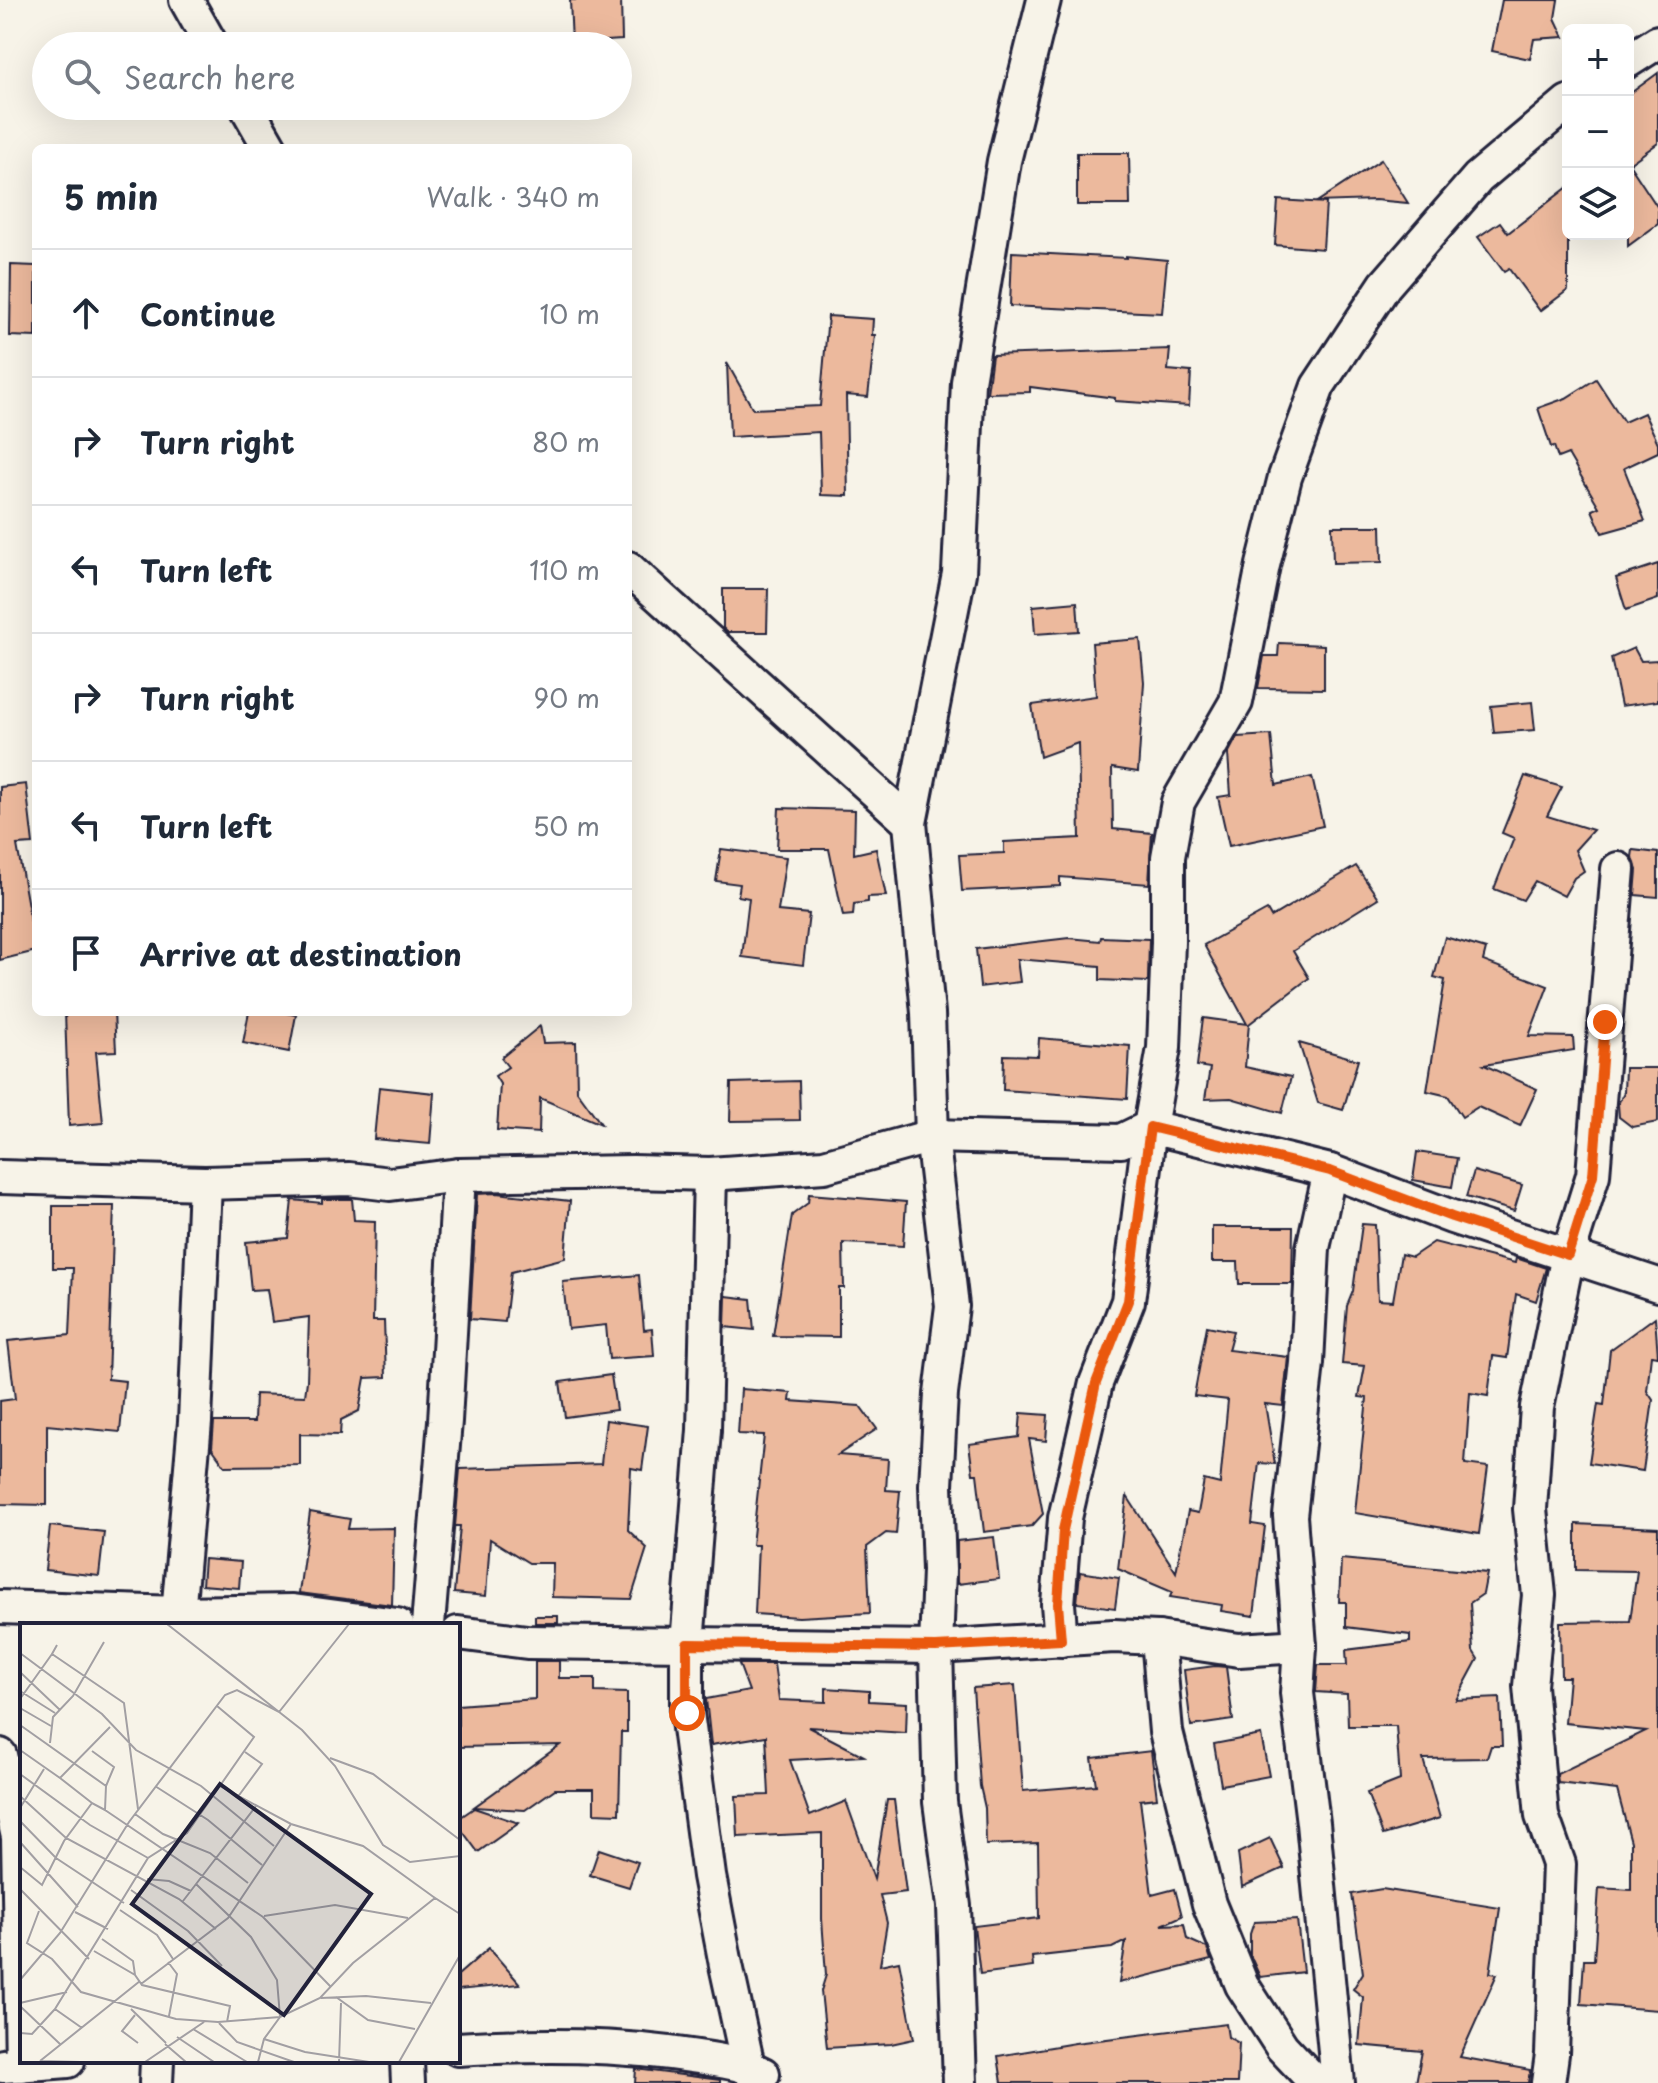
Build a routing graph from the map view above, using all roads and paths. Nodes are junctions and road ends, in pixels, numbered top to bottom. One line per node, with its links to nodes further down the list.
1 (186, 0): 3 (street)
2 (1044, 0): 10 (street)
3 (204, 32)
4 (1658, 42): 5 (street)
5 (1634, 57)
6 (1562, 107): 12 (street)
7 (254, 120): 8 (street)
8 (268, 144)
9 (632, 572): 10 (street)
10 (910, 823): 13 (street)
11 (1618, 869): 19 (street)
12 (1150, 1127): 13 (street); 14 (street); 27 (street)
13 (932, 1136): 15 (street); 30 (street)
14 (1330, 1171): 19 (street); 29 (street)
15 (710, 1174): 16 (street); 28 (street)
16 (459, 1175): 18 (street); 24 (street)
17 (0, 1177): 18 (street)
18 (205, 1183): 22 (street)
19 (1568, 1255): 20 (street); 45 (street)
20 (1658, 1285)
21 (0, 1607): 22 (street)
22 (178, 1619): 23 (street)
23 (382, 1623)
24 (428, 1623)
25 (460, 1633): 28 (street)
26 (1158, 1638): 27 (street); 29 (street); 43 (street)
27 (1061, 1640): 30 (street)
28 (687, 1644): 30 (street); 38 (street)
29 (1300, 1646): 44 (street)
30 (936, 1647): 42 (street)
31 (0, 1755): 32 (street)
32 (9, 1837): 37 (street)
33 (460, 2049): 38 (street)
34 (45, 2063): 37 (street)
35 (157, 2063): 39 (street)
36 (407, 2063): 40 (street)
37 (11, 2066)
38 (753, 2074): 41 (street)
39 (156, 2083)
40 (408, 2083)
41 (778, 2083)
42 (960, 2083)
43 (1316, 2083)
44 (1338, 2083)
45 (1548, 2083)

